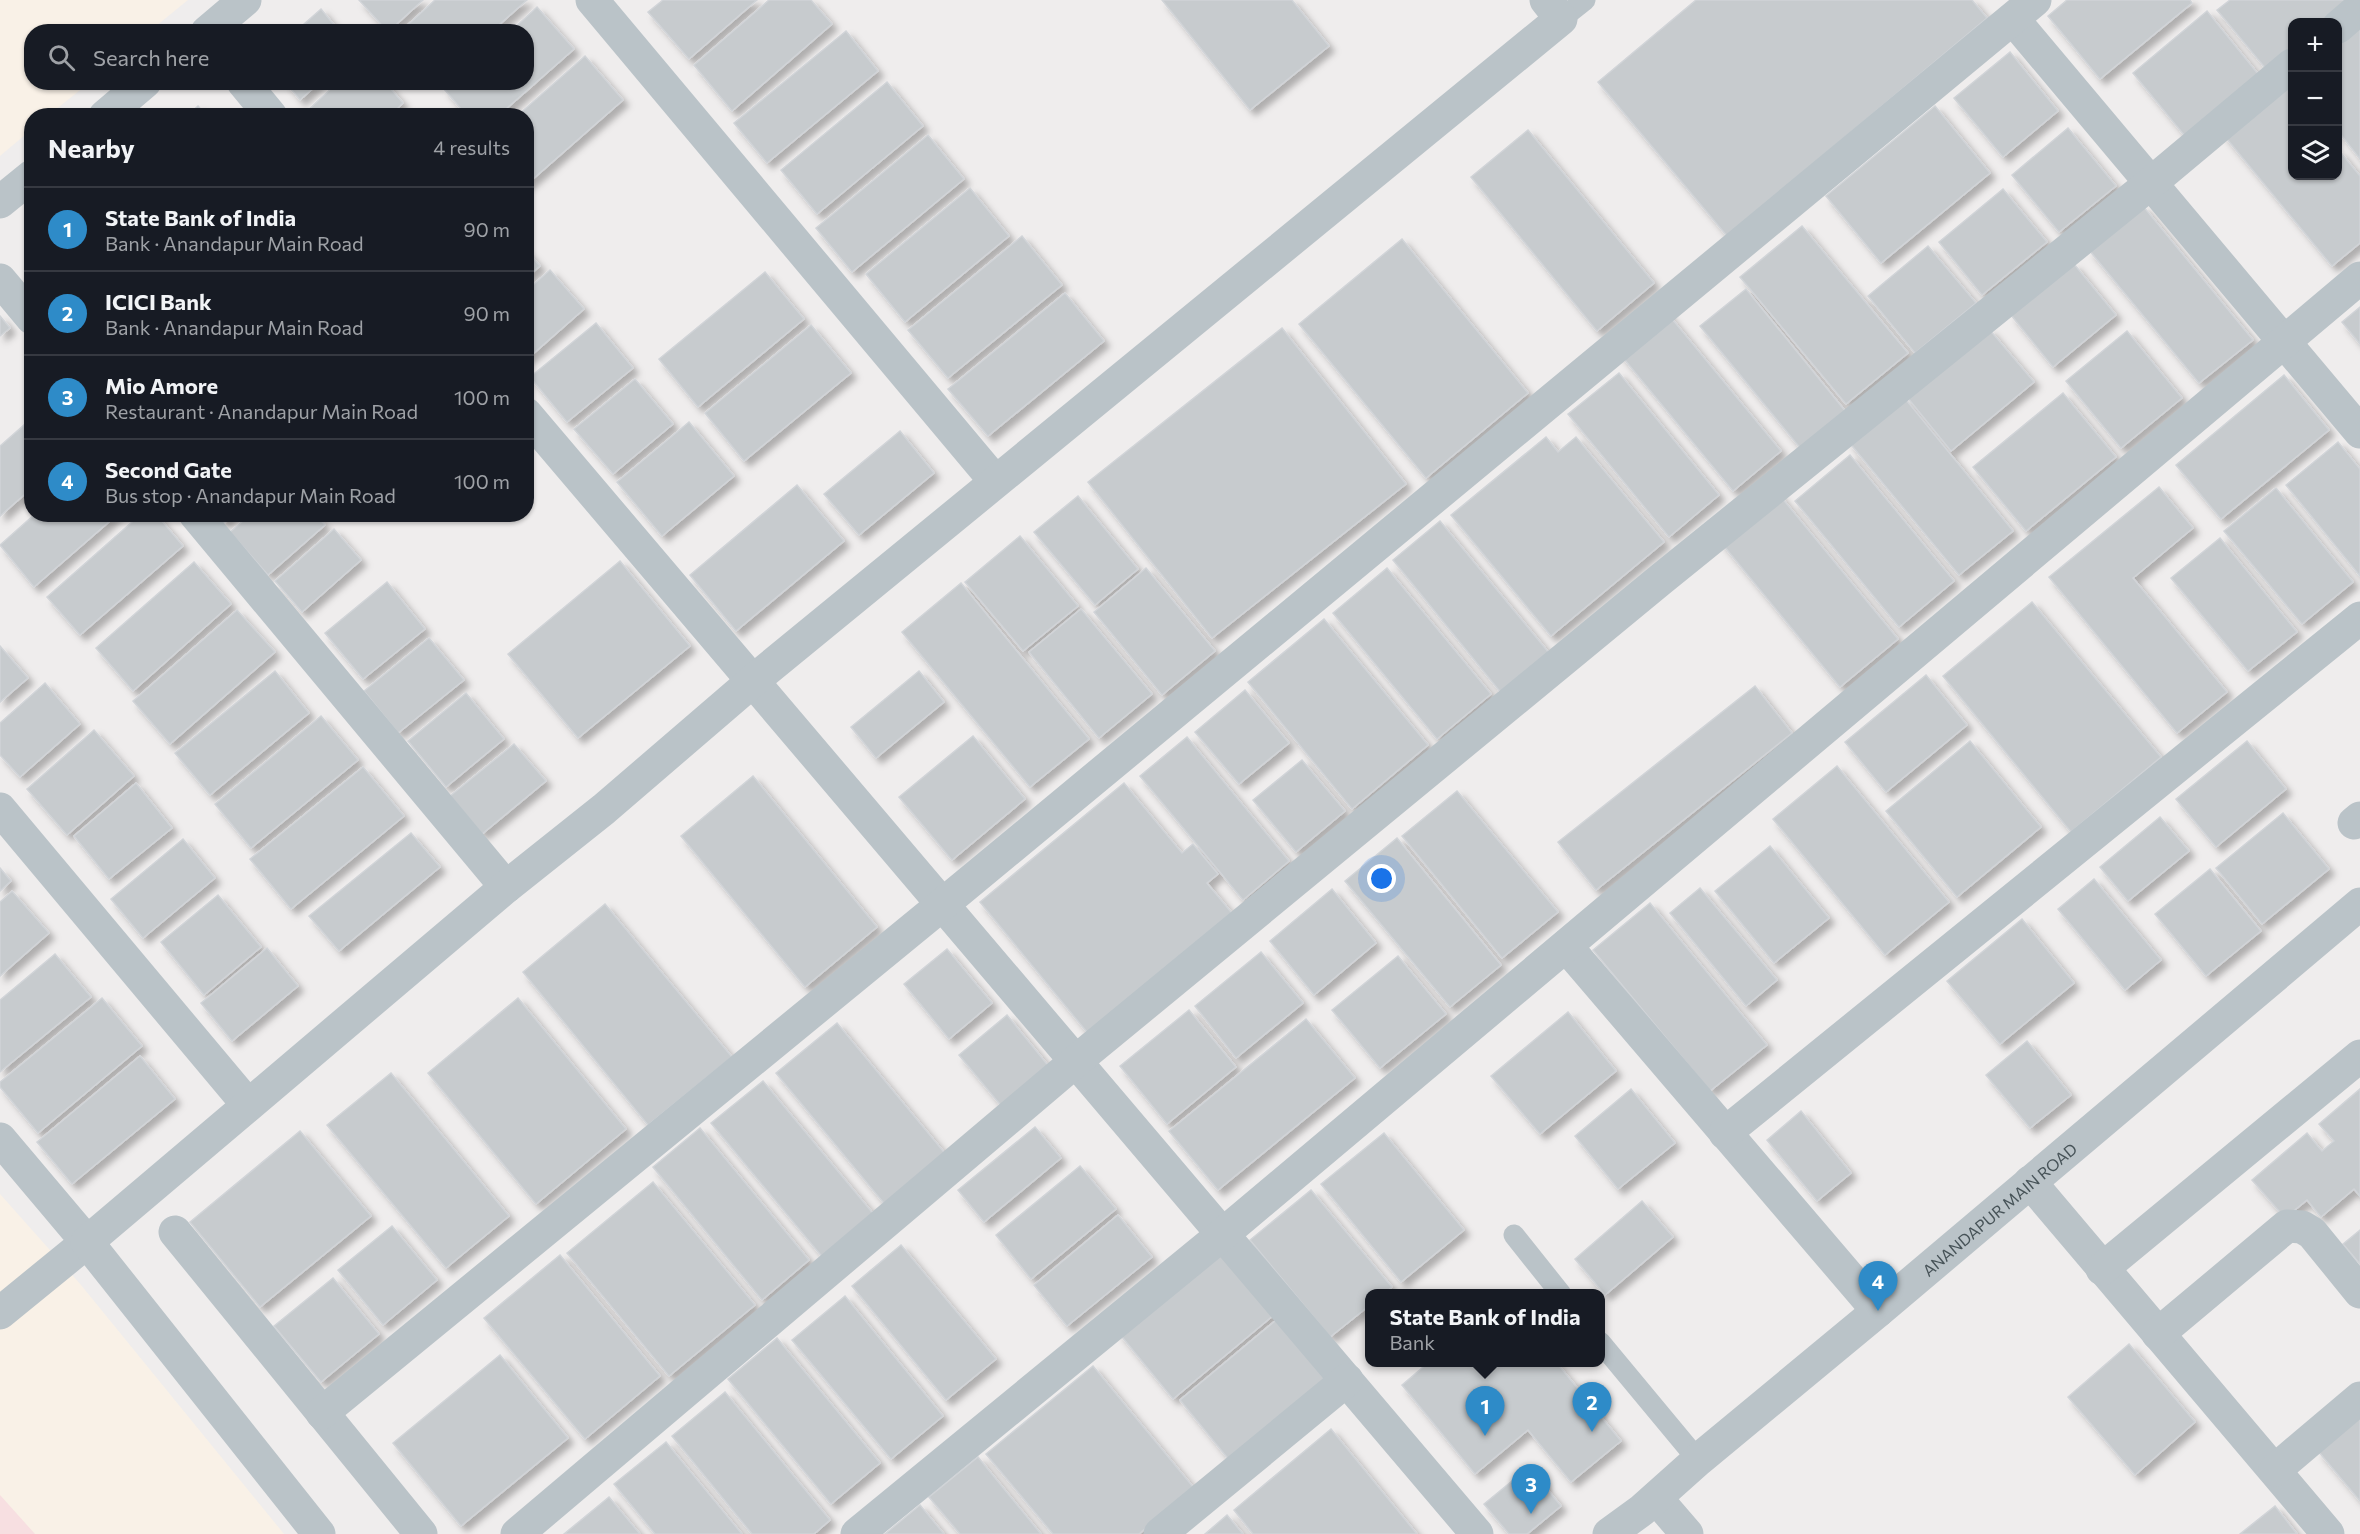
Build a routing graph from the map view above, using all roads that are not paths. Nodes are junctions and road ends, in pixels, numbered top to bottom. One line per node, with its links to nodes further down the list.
1 (245, 0): 7 (street)
2 (592, 0): 22 (street)
3 (1564, 6): 22 (street)
4 (2360, 8): 6 (street)
5 (2024, 9): 14 (street); 28 (street)
6 (2342, 23)
7 (216, 24)
8 (2288, 68): 14 (street)
9 (136, 90): 11 (street)
10 (250, 90): 12 (street)
11 (114, 108)
12 (264, 108)
13 (24, 182): 15 (street)
14 (2151, 183): 19 (street); 32 (street)
15 (0, 202)
16 (2360, 278): 19 (street)
17 (0, 280): 18 (street)
18 (24, 308)
19 (2284, 342): 21 (street); 30 (street)
20 (534, 423): 25 (street)
21 (2360, 432)
22 (995, 481): 25 (street)
23 (202, 522): 27 (street)
24 (2360, 618): 34 (street)
25 (754, 680): 27 (street); 28 (street)
26 (0, 809): 33 (street)
27 (506, 887): 33 (street)
28 (943, 904): 32 (street); 50 (street)
29 (2360, 904): 36 (street, ANANDAPUR MAIN ROAD)
30 (1566, 946): 34 (street); 38 (street)
31 (2360, 1056): 41 (street)
32 (1076, 1061): 38 (street); 56 (street)
33 (248, 1105): 40 (street)
34 (1725, 1133): 44 (street)
35 (0, 1139): 40 (street)
36 (2030, 1182): 41 (street); 44 (street, ANANDAPUR MAIN ROAD)
37 (175, 1232): 50 (street)
38 (1223, 1234): 48 (street); 57 (street)
39 (1514, 1235): 42 (lane)
40 (87, 1242): 45 (street); 54 (street)
41 (2102, 1269): 46 (street)
42 (1558, 1289)
43 (2360, 1292): 46 (street)
44 (1878, 1311): 51 (street, ANANDAPUR MAIN ROAD)
45 (0, 1313)
46 (2158, 1334): 52 (street)
47 (1605, 1348): 51 (lane)
48 (1347, 1380): 58 (street); 59 (street)
49 (2360, 1398): 52 (street)
50 (321, 1413): 55 (street)
51 (1698, 1460): 53 (street, ANANDAPUR MAIN ROAD)
52 (2275, 1470): 62 (street)
53 (1656, 1498): 60 (street, ANANDAPUR MAIN ROAD); 61 (street)
54 (319, 1534)
55 (421, 1534)
56 (517, 1534)
57 (856, 1534)
58 (1160, 1534)
59 (1477, 1534)
60 (1609, 1534)
61 (1687, 1534)
62 (2328, 1534)

